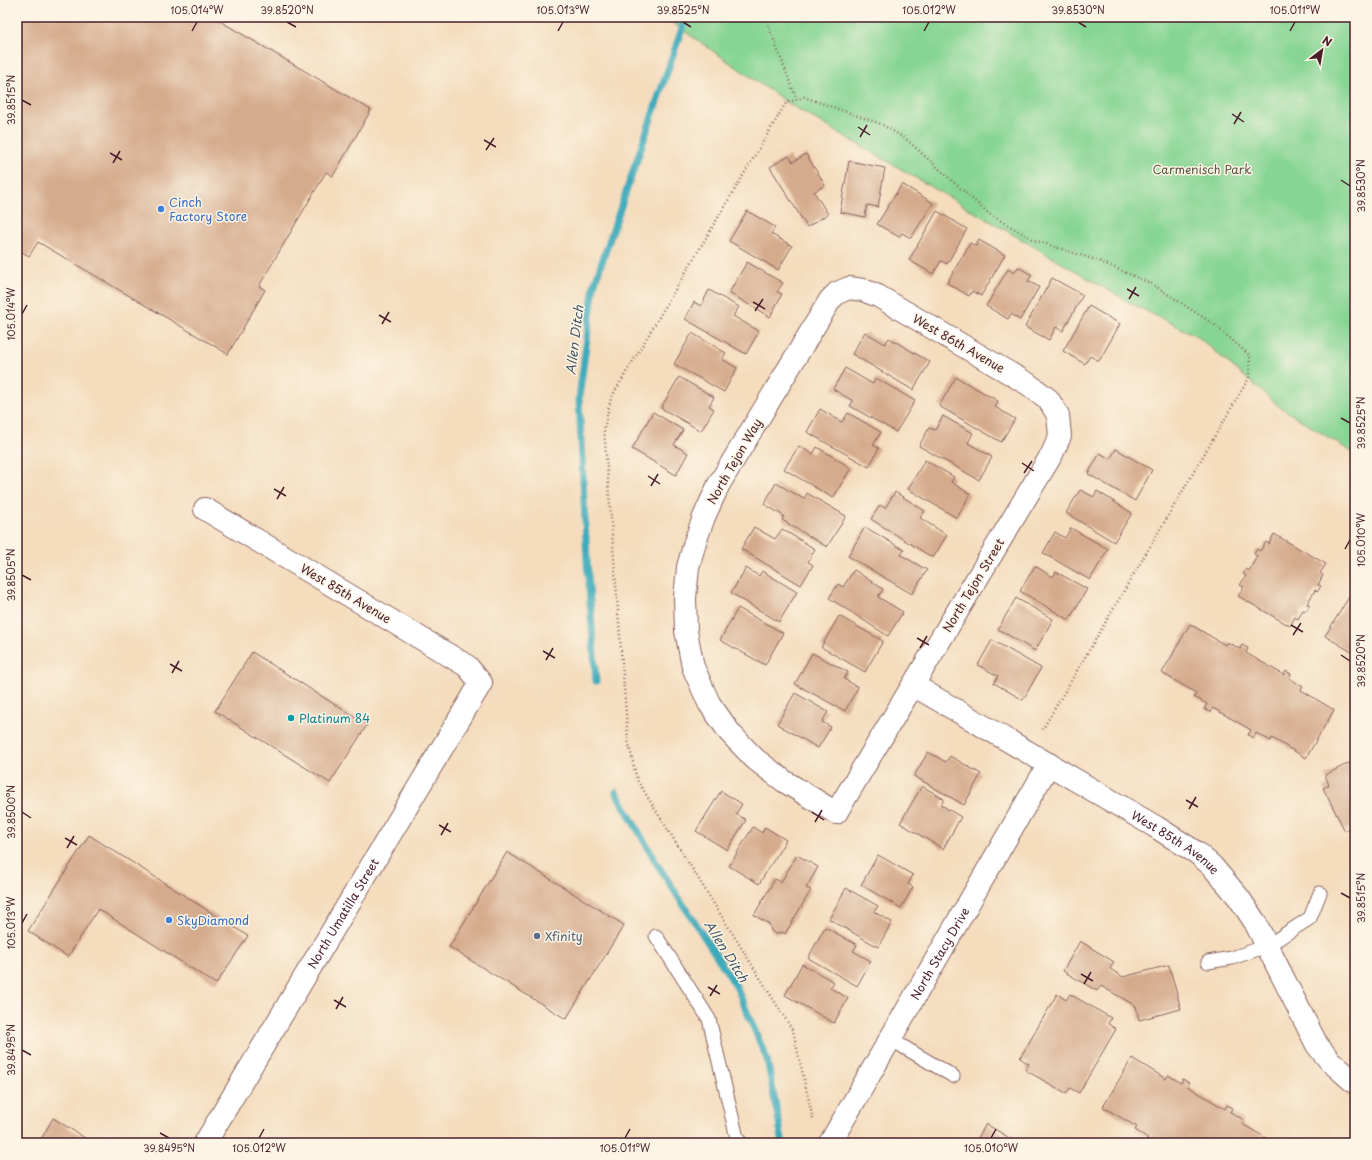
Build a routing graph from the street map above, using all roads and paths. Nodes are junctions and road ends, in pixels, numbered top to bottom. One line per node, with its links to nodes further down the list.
1 (765, 17): 2 (path)
2 (797, 100): 8 (path); 18 (path)
3 (849, 288): 4 (street, West 86th Avenue); 10 (street, North Tejon Way)
4 (1058, 415): 7 (street, North Tejon Street)
5 (205, 509): 6 (street, West 85th Avenue)
6 (481, 683): 19 (street, North Umatilla Street)
7 (913, 685): 8 (street, West 85th Avenue); 10 (street, North Tejon Street)
8 (1028, 752): 9 (street, West 85th Avenue)
9 (1049, 764): 13 (street, West 85th Avenue); 15 (street, North Stacy Drive)
10 (836, 813)
11 (1320, 893): 13 (lane)
12 (656, 936): 20 (lane)
13 (1267, 946): 14 (lane); 17 (street, West 85th Avenue)
14 (1208, 962)
15 (890, 1039): 16 (lane); 21 (street, North Stacy Drive)
16 (953, 1076)
17 (1355, 1083)
18 (812, 1119)
19 (205, 1143)
20 (741, 1143)
21 (830, 1143)

